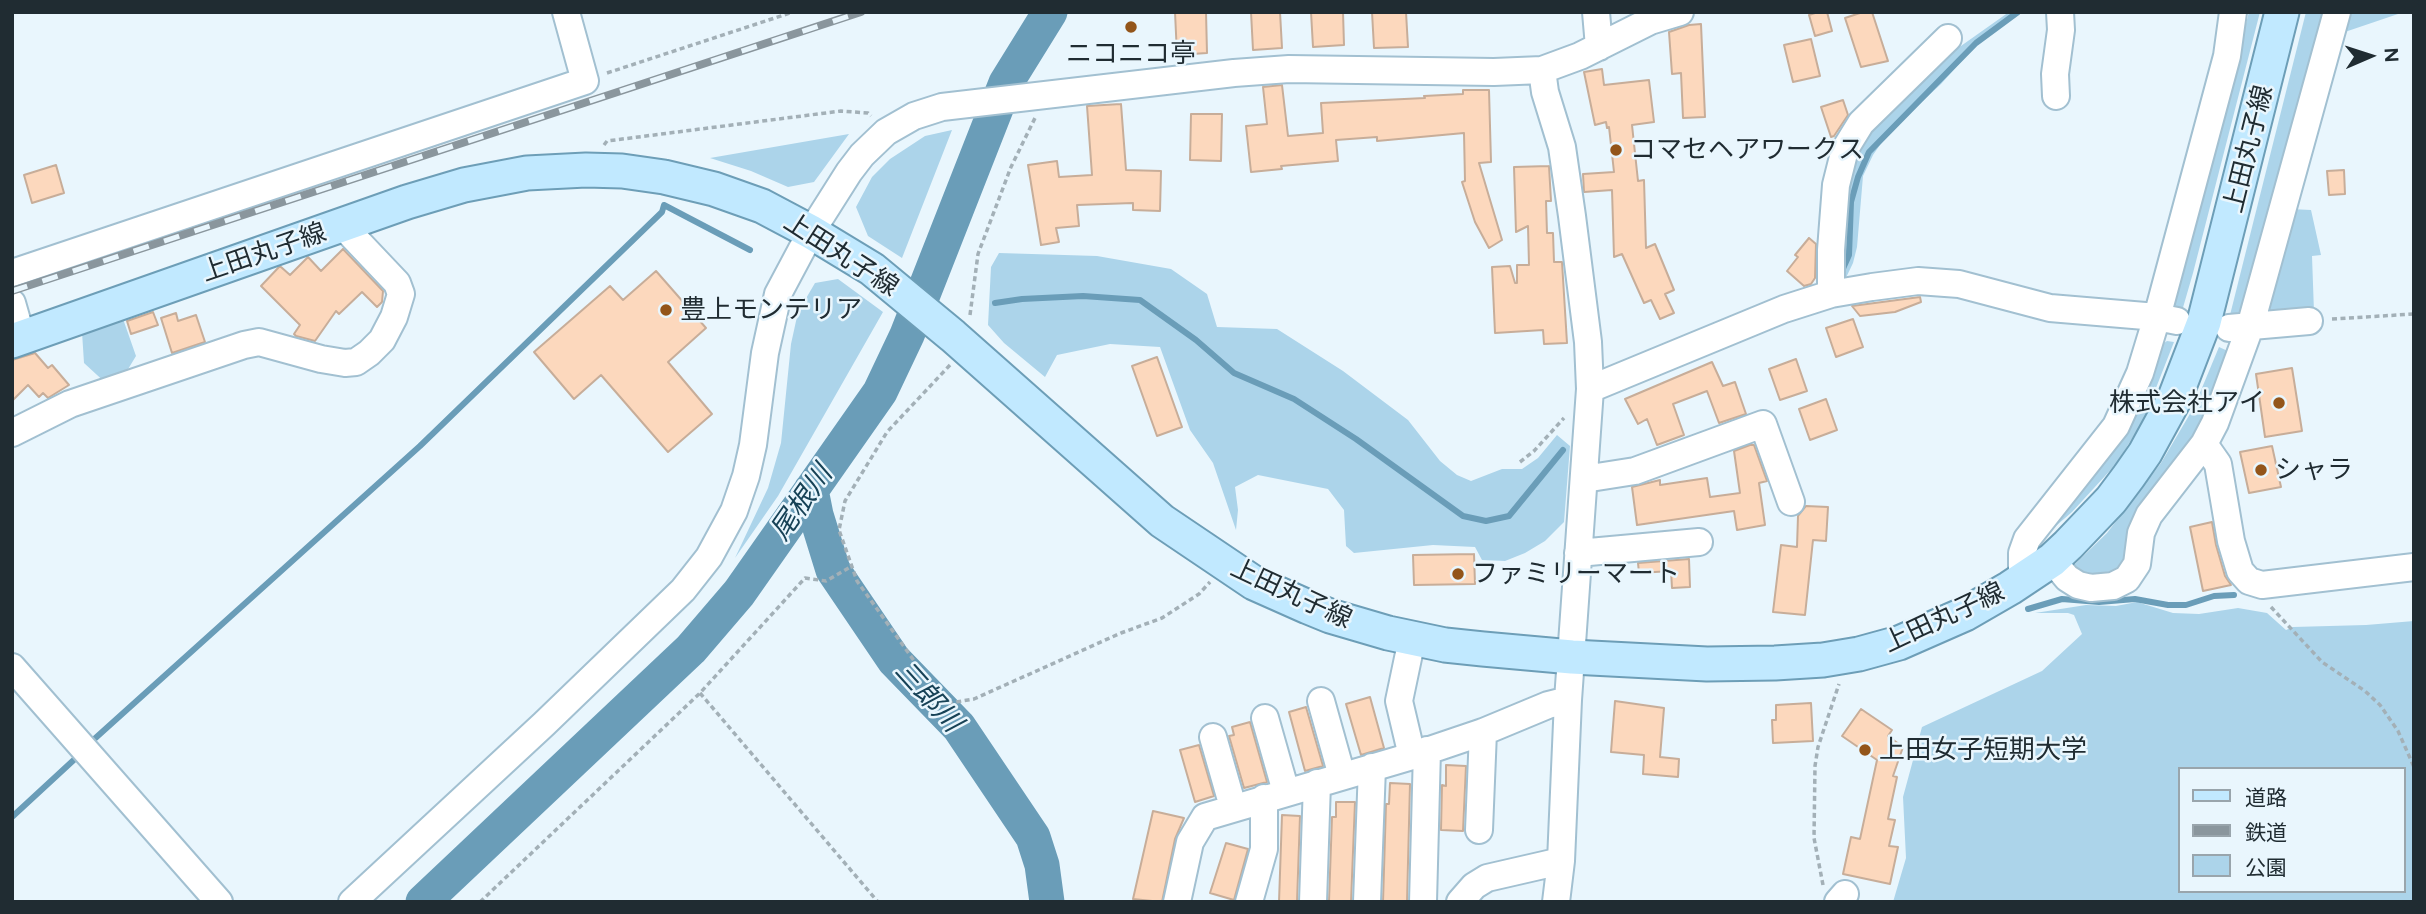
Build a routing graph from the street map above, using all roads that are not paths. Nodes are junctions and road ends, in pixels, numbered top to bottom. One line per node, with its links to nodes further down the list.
1 (566, 12): 14 (street)
2 (1597, 12): 9 (street)
3 (1680, 12): 9 (street)
4 (2060, 12): 11 (street)
5 (2233, 12): 17 (street)
6 (2282, 12): 28 (main road, 上田丸子線)
7 (2337, 12): 19 (street)
8 (1948, 38): 15 (street)
9 (1599, 47): 10 (street)
10 (1542, 70): 13 (street); 21 (street)
11 (2056, 96)
12 (343, 226): 13 (main road, 上田丸子線); 20 (main road, 上田丸子線); 22 (street)
13 (811, 232): 31 (main road, 上田丸子線); 47 (street)
14 (12, 273)
15 (1831, 294): 17 (street); 21 (street)
16 (12, 303): 20 (street)
17 (2167, 319): 30 (street)
18 (2309, 321): 19 (street)
19 (2240, 328): 23 (street)
20 (17, 340)
21 (1590, 396): 24 (street)
22 (12, 433)
23 (2204, 444): 28 (street); 29 (street)
24 (1584, 478): 25 (street); 27 (street)
25 (1791, 502)
26 (1699, 542): 27 (street)
27 (1578, 553): 32 (street)
28 (2052, 560): 30 (main road, 上田丸子線)
29 (2414, 567)
30 (2025, 579): 32 (main road, 上田丸子線)
31 (1412, 639): 32 (main road, 上田丸子線); 39 (street)
32 (1572, 657): 34 (street)
33 (12, 667): 46 (street)
34 (1568, 700): 37 (street); 45 (street)
35 (1321, 701): 41 (street)
36 (1265, 718): 42 (street)
37 (1483, 732): 39 (street); 44 (street)
38 (1213, 737): 43 (street)
39 (1420, 753): 40 (street); 52 (street)
40 (1372, 767): 41 (street); 51 (street)
41 (1329, 779): 42 (street); 50 (street)
42 (1275, 795): 43 (street); 49 (street)
43 (1233, 807): 48 (street)
44 (1479, 830)
45 (1561, 860): 53 (street); 54 (street)
46 (219, 902)
47 (352, 902)
48 (1177, 902)
49 (1249, 902)
50 (1313, 902)
51 (1367, 902)
52 (1423, 902)
53 (1460, 902)
54 (1556, 902)

